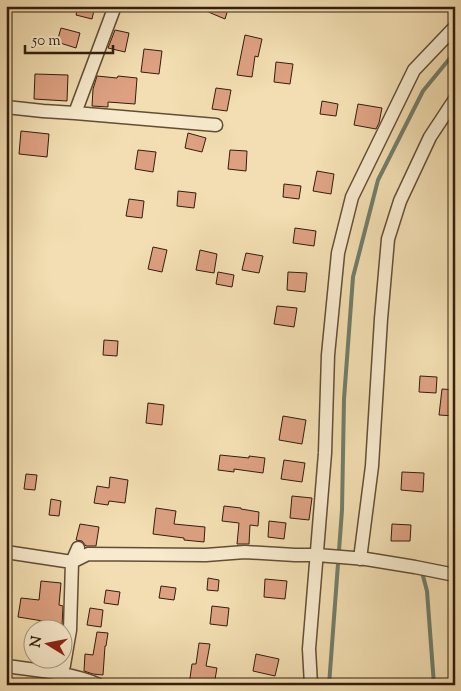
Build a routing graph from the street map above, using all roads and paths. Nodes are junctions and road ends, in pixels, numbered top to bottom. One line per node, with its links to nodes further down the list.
1 (115, 6): 5 (street)
2 (455, 28): 9 (street)
3 (455, 99): 10 (street)
4 (6, 107): 5 (street)
5 (75, 112): 6 (street)
6 (216, 125)
7 (78, 548): 11 (street)
8 (6, 552): 11 (street)
9 (322, 556): 10 (street); 11 (street); 16 (street)
10 (360, 559): 12 (street)
11 (72, 562): 14 (street)
12 (455, 575)
13 (6, 666): 14 (street)
14 (60, 680): 15 (street)
15 (99, 685)
16 (311, 685)

